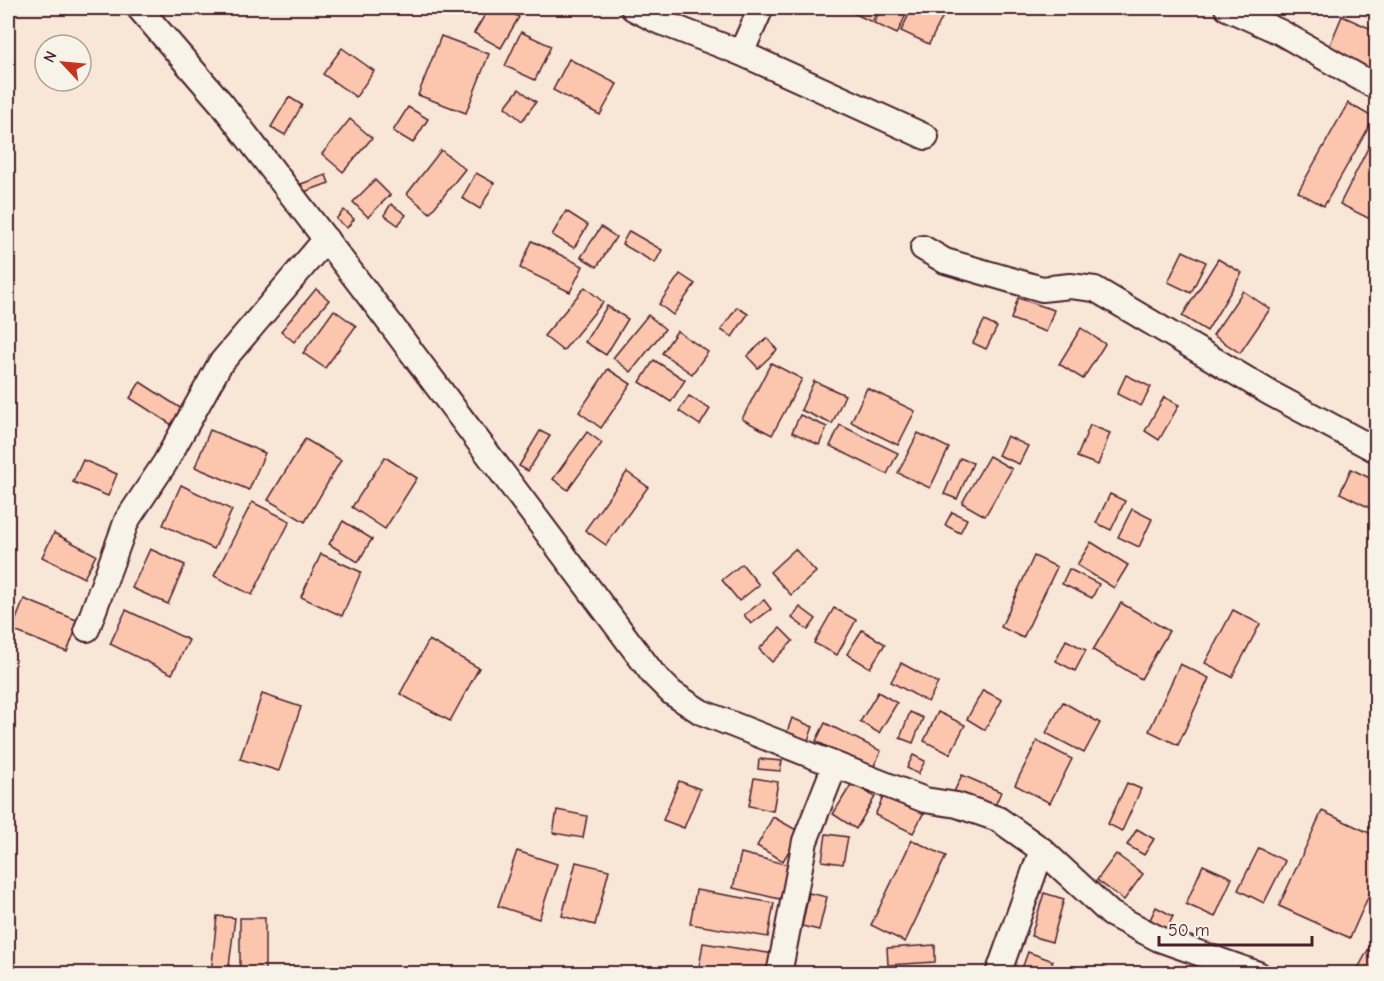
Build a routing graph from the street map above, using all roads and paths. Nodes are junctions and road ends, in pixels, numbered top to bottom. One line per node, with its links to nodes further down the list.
1 (139, 8): 8 (street)
2 (633, 8): 5 (street)
3 (761, 8): 5 (street)
4 (1227, 8): 6 (street)
5 (741, 53): 7 (street)
6 (1377, 87)
7 (926, 137)
8 (326, 239): 11 (street); 12 (street)
9 (923, 248): 10 (street)
10 (1377, 450)
11 (87, 629)
12 (835, 765): 13 (street); 14 (street)
13 (1042, 850): 15 (street); 16 (street)
14 (779, 974)
15 (998, 974)
16 (1258, 974)

